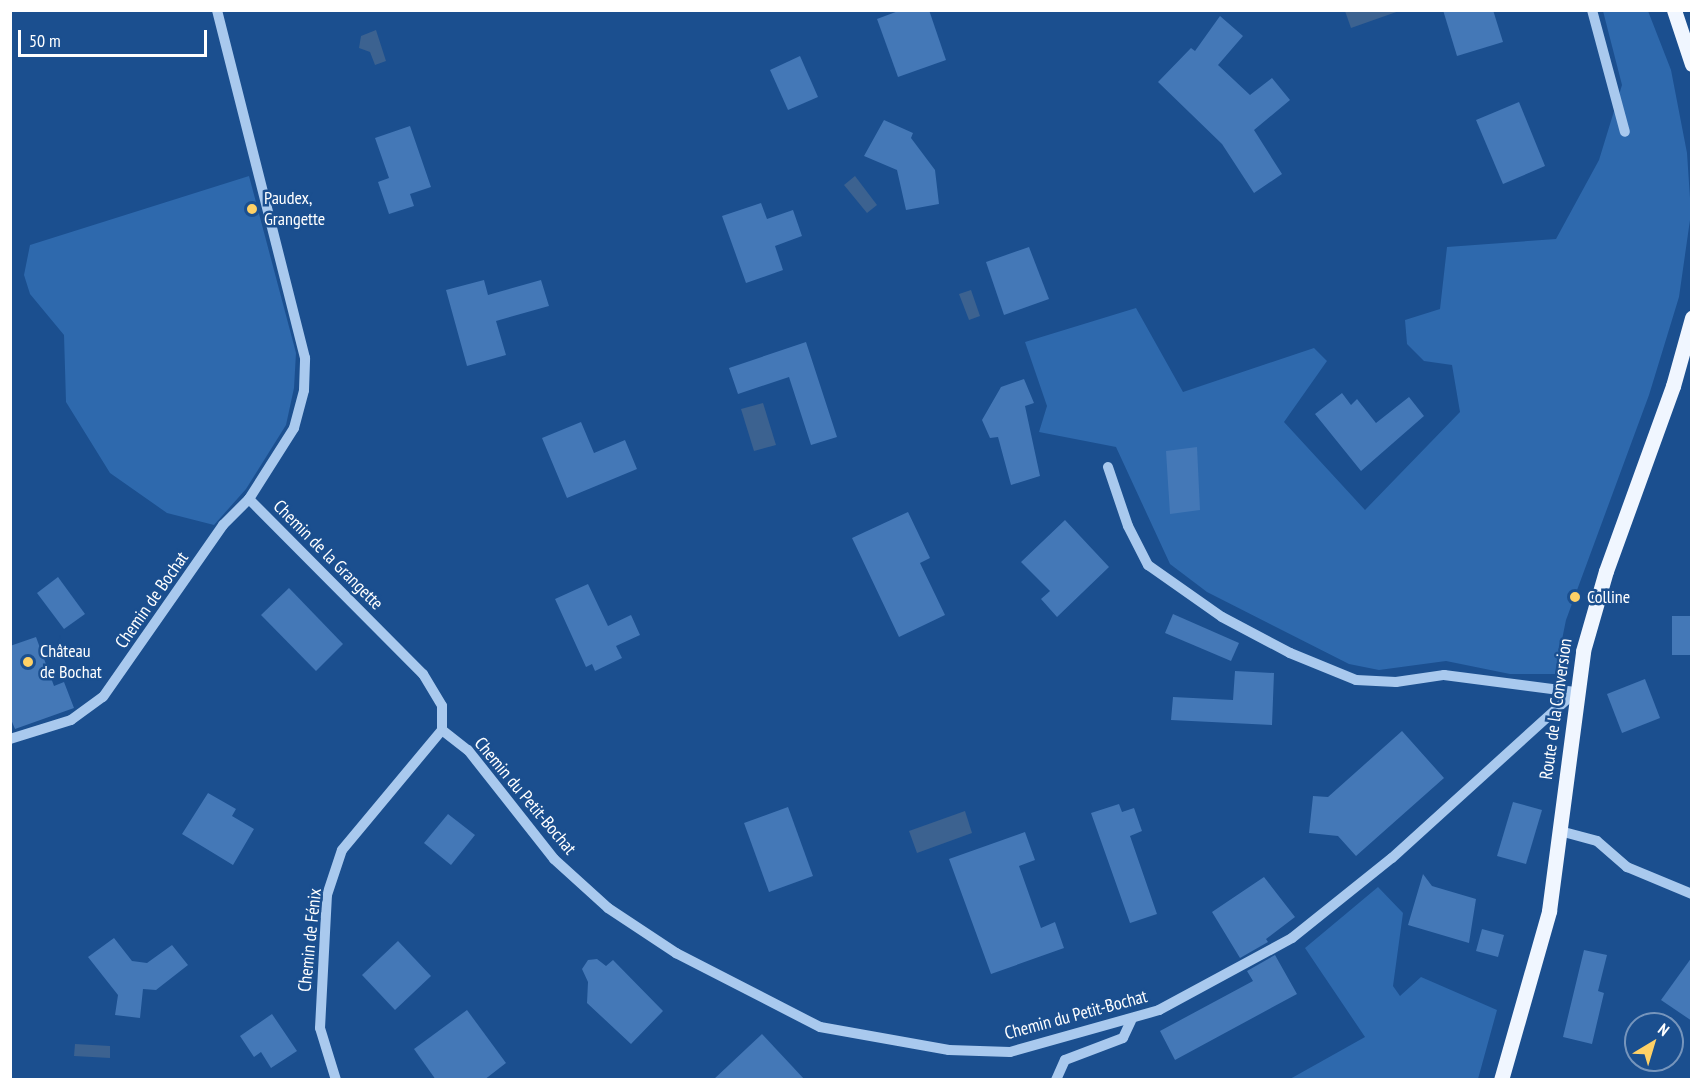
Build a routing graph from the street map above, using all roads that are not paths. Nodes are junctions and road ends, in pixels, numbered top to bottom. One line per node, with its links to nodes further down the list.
1 (217, 10): 8 (street, Chemin de la Grangette)
2 (1592, 10): 5 (street)
3 (1674, 10): 4 (main road)
4 (1692, 64)
5 (1625, 132)
6 (1692, 318): 9 (main road, Route de la Conversion)
7 (1108, 467): 9 (street)
8 (249, 499): 10 (street, Chemin de la Grangette); 11 (street, Chemin de Bochat)
9 (1575, 692): 12 (main road, Route de la Conversion); 14 (street, Chemin du Petit-Bochat)
10 (442, 730): 14 (street, Chemin du Petit-Bochat); 15 (street, Chemin de Fénix)
11 (10, 739)
12 (1560, 831): 13 (street); 17 (main road, Route de la Conversion)
13 (1692, 894)
14 (1132, 1019): 16 (street)
15 (336, 1080)
16 (1056, 1080)
17 (1501, 1080)

